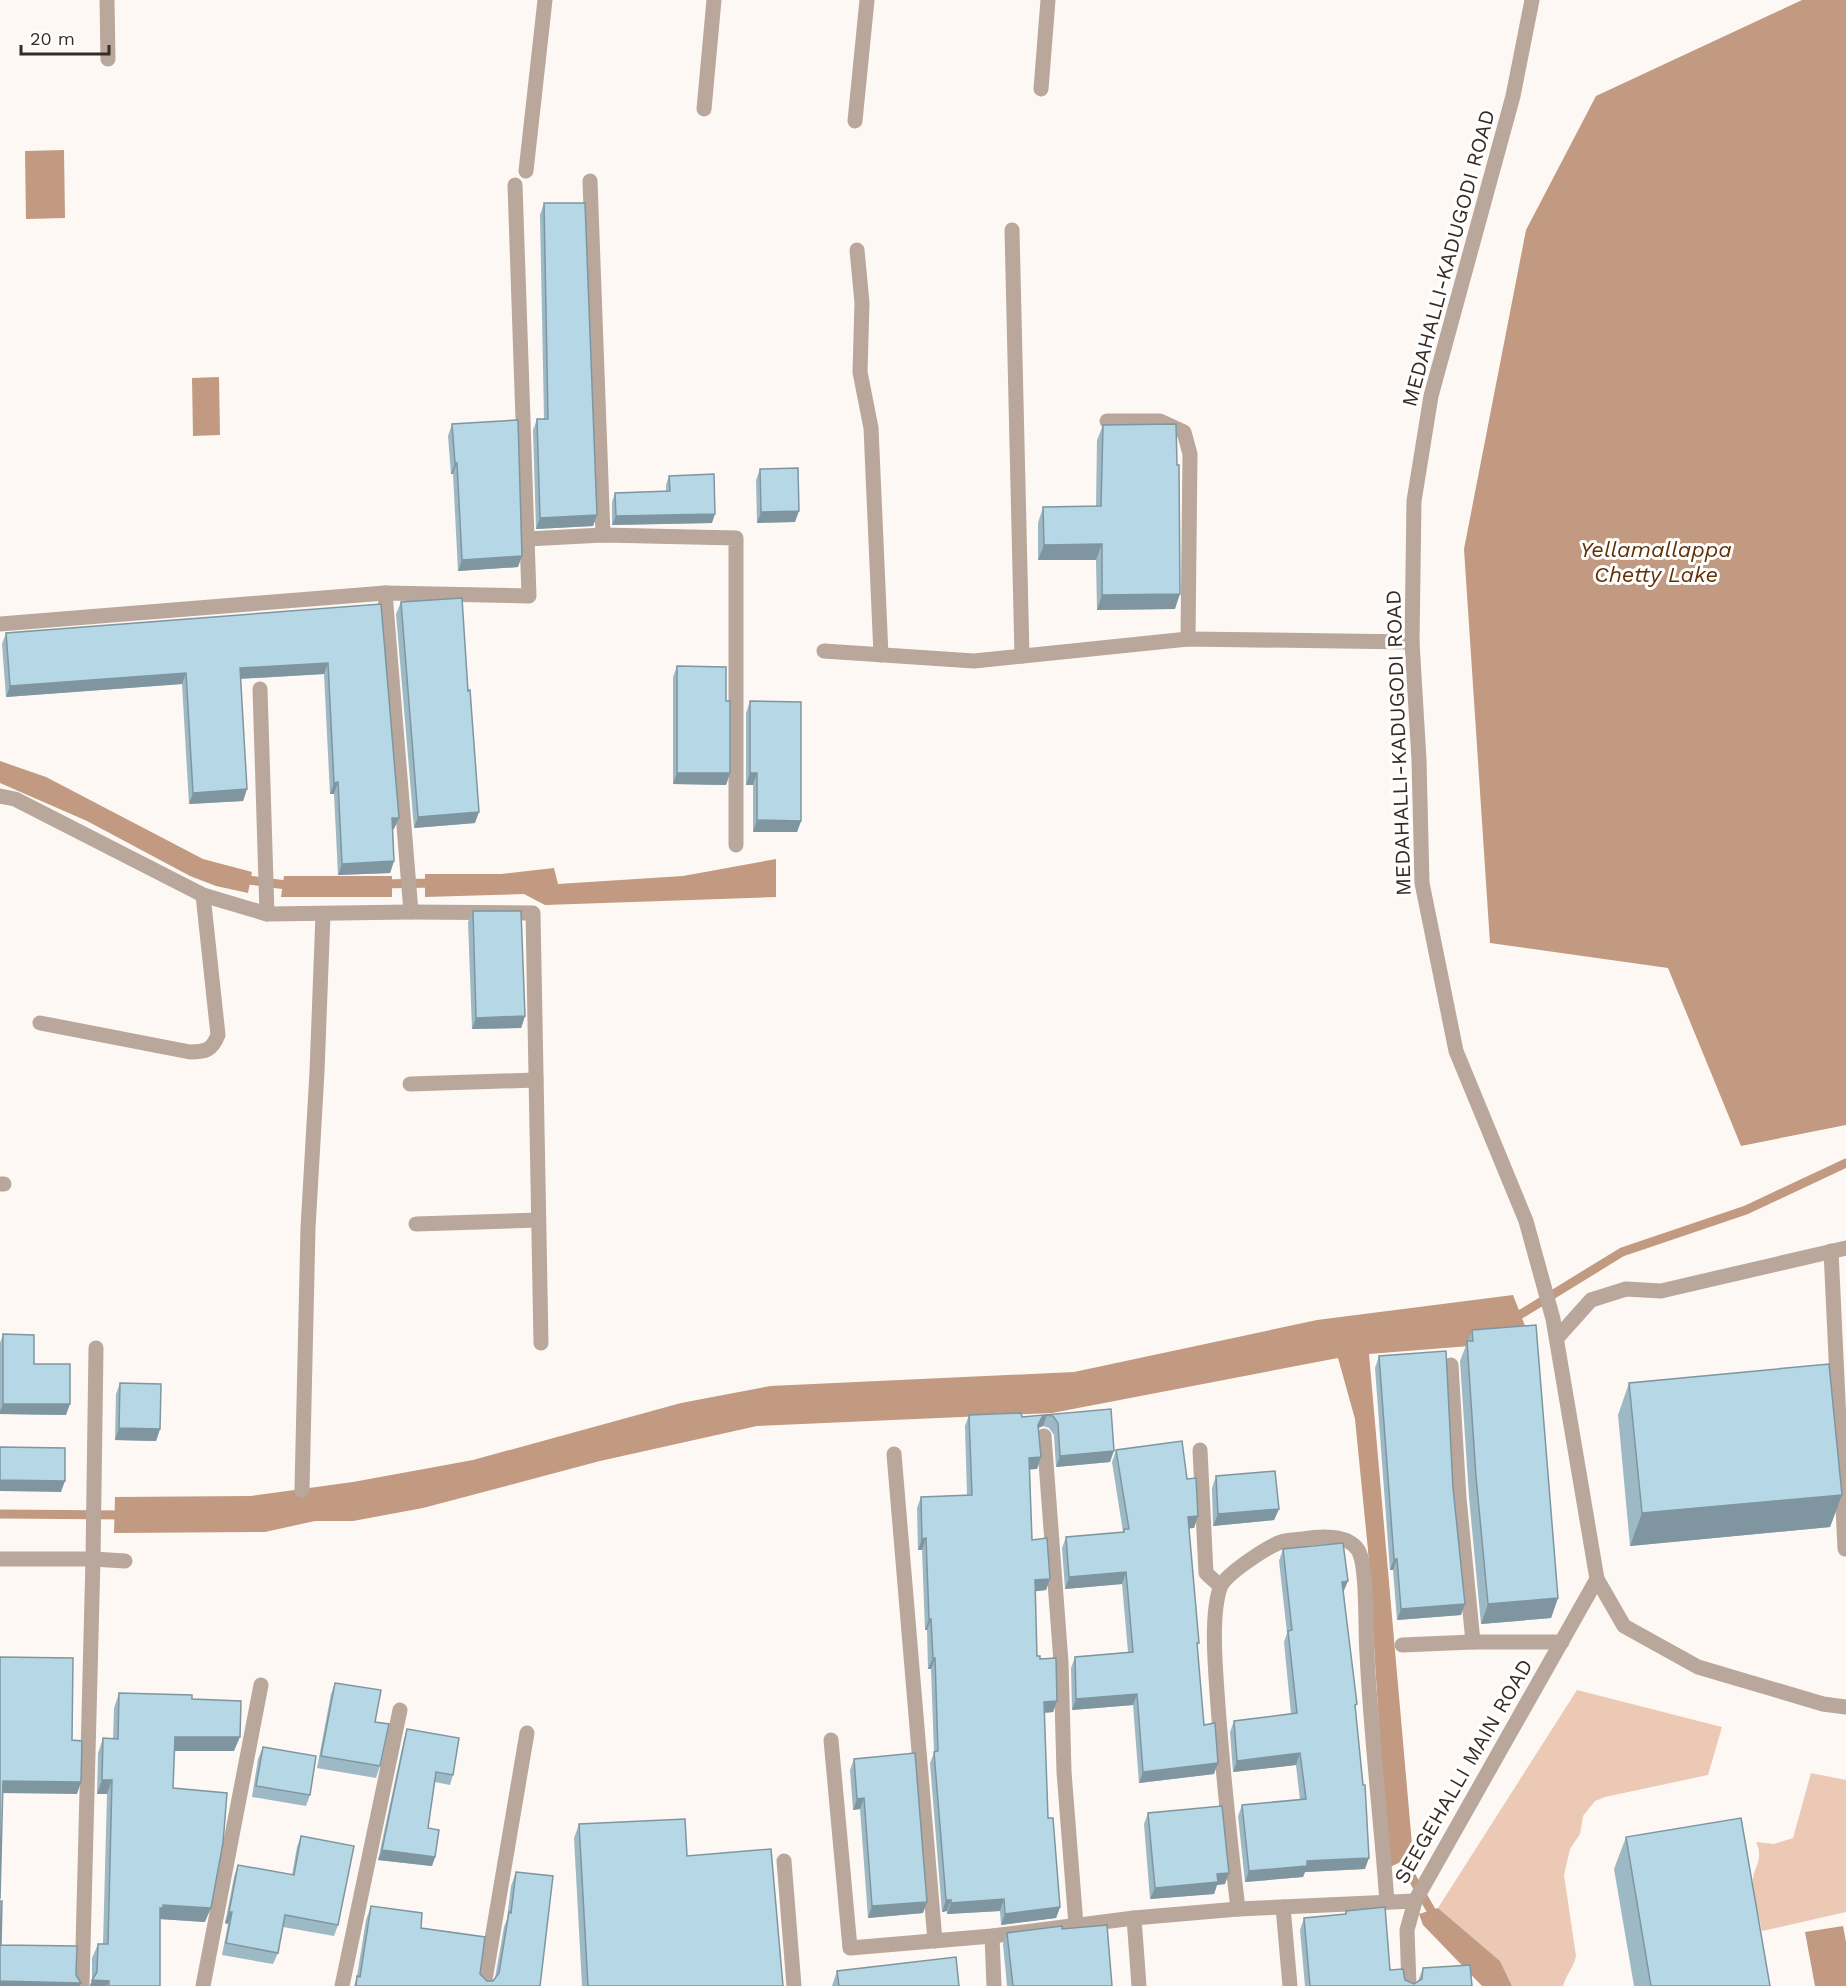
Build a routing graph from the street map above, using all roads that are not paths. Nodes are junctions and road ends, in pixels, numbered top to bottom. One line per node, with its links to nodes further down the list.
1 (108, 0): 7 (street)
2 (545, 0): 11 (street)
3 (714, 0): 9 (street)
4 (867, 0): 10 (street)
5 (1048, 0): 8 (street)
6 (1532, 0): 22 (street, MEDAHALLI-KADUGODI ROAD)
7 (108, 59)
8 (1041, 89)
9 (704, 109)
10 (855, 121)
11 (526, 171)
12 (590, 181): 17 (street)
13 (515, 185): 18 (street)
14 (1012, 230): 25 (street)
15 (857, 250): 24 (street)
16 (1107, 421): 21 (street)
17 (603, 536): 18 (street); 28 (street)
18 (527, 539): 19 (street)
19 (385, 592): 20 (street); 30 (street)
20 (0, 624)
21 (1188, 639): 22 (street); 25 (street)
22 (1412, 642): 39 (street, MEDAHALLI-KADUGODI ROAD)
23 (824, 651): 24 (street)
24 (881, 655): 25 (street)
25 (1022, 656)
26 (260, 689): 31 (street)
27 (0, 796): 29 (street)
28 (736, 845)
29 (203, 895): 31 (street); 33 (street)
30 (411, 912): 32 (street); 34 (street)
31 (267, 914): 32 (street)
32 (323, 914): 46 (street)
33 (40, 1023)
34 (536, 1080): 35 (street); 36 (street)
35 (410, 1084)
36 (538, 1220): 37 (street); 40 (street)
37 (416, 1224)
38 (1839, 1250): 39 (street); 47 (street)
39 (1557, 1338): 51 (street, MEDAHALLI-KADUGODI ROAD)
40 (541, 1343)
41 (96, 1348): 49 (street)
42 (1451, 1365): 53 (street)
43 (1044, 1436): 67 (street)
44 (1200, 1450): 52 (street)
45 (894, 1455): 69 (street)
46 (302, 1490)
47 (1845, 1548)
48 (0, 1559): 49 (street)
49 (93, 1559): 50 (street); 70 (street)
50 (125, 1561)
51 (1597, 1579): 54 (street, SEEGEHALLI MAIN ROAD); 57 (street, MEDAHALLI-KADUGODI ROAD)
52 (1220, 1586): 63 (street); 65 (street)
53 (1473, 1642): 54 (street); 55 (street)
54 (1562, 1642): 62 (street, SEEGEHALLI MAIN ROAD)
55 (1402, 1646)
56 (261, 1685): 71 (street)
57 (1846, 1707)
58 (400, 1710): 72 (street)
59 (527, 1733): 73 (street)
60 (831, 1740): 69 (street, SEEGEHALLI MAIN ROAD)
61 (784, 1861): 74 (street)
62 (1415, 1901): 63 (street, SEEGEHALLI MAIN ROAD); 78 (street)
63 (1387, 1902): 64 (street, SEEGEHALLI MAIN ROAD)
64 (1283, 1907): 65 (street, SEEGEHALLI MAIN ROAD); 77 (street)
65 (1238, 1909): 66 (street, SEEGEHALLI MAIN ROAD)
66 (1134, 1918): 67 (street, SEEGEHALLI MAIN ROAD); 76 (street)
67 (1076, 1925): 68 (street, SEEGEHALLI MAIN ROAD)
68 (992, 1936): 69 (street, SEEGEHALLI MAIN ROAD); 75 (street)
69 (935, 1941)
70 (82, 1986)
71 (203, 1986)
72 (342, 1986)
73 (484, 1986)
74 (794, 1986)
75 (994, 1986)
76 (1139, 1986)
77 (1290, 1986)
78 (1409, 1986)

